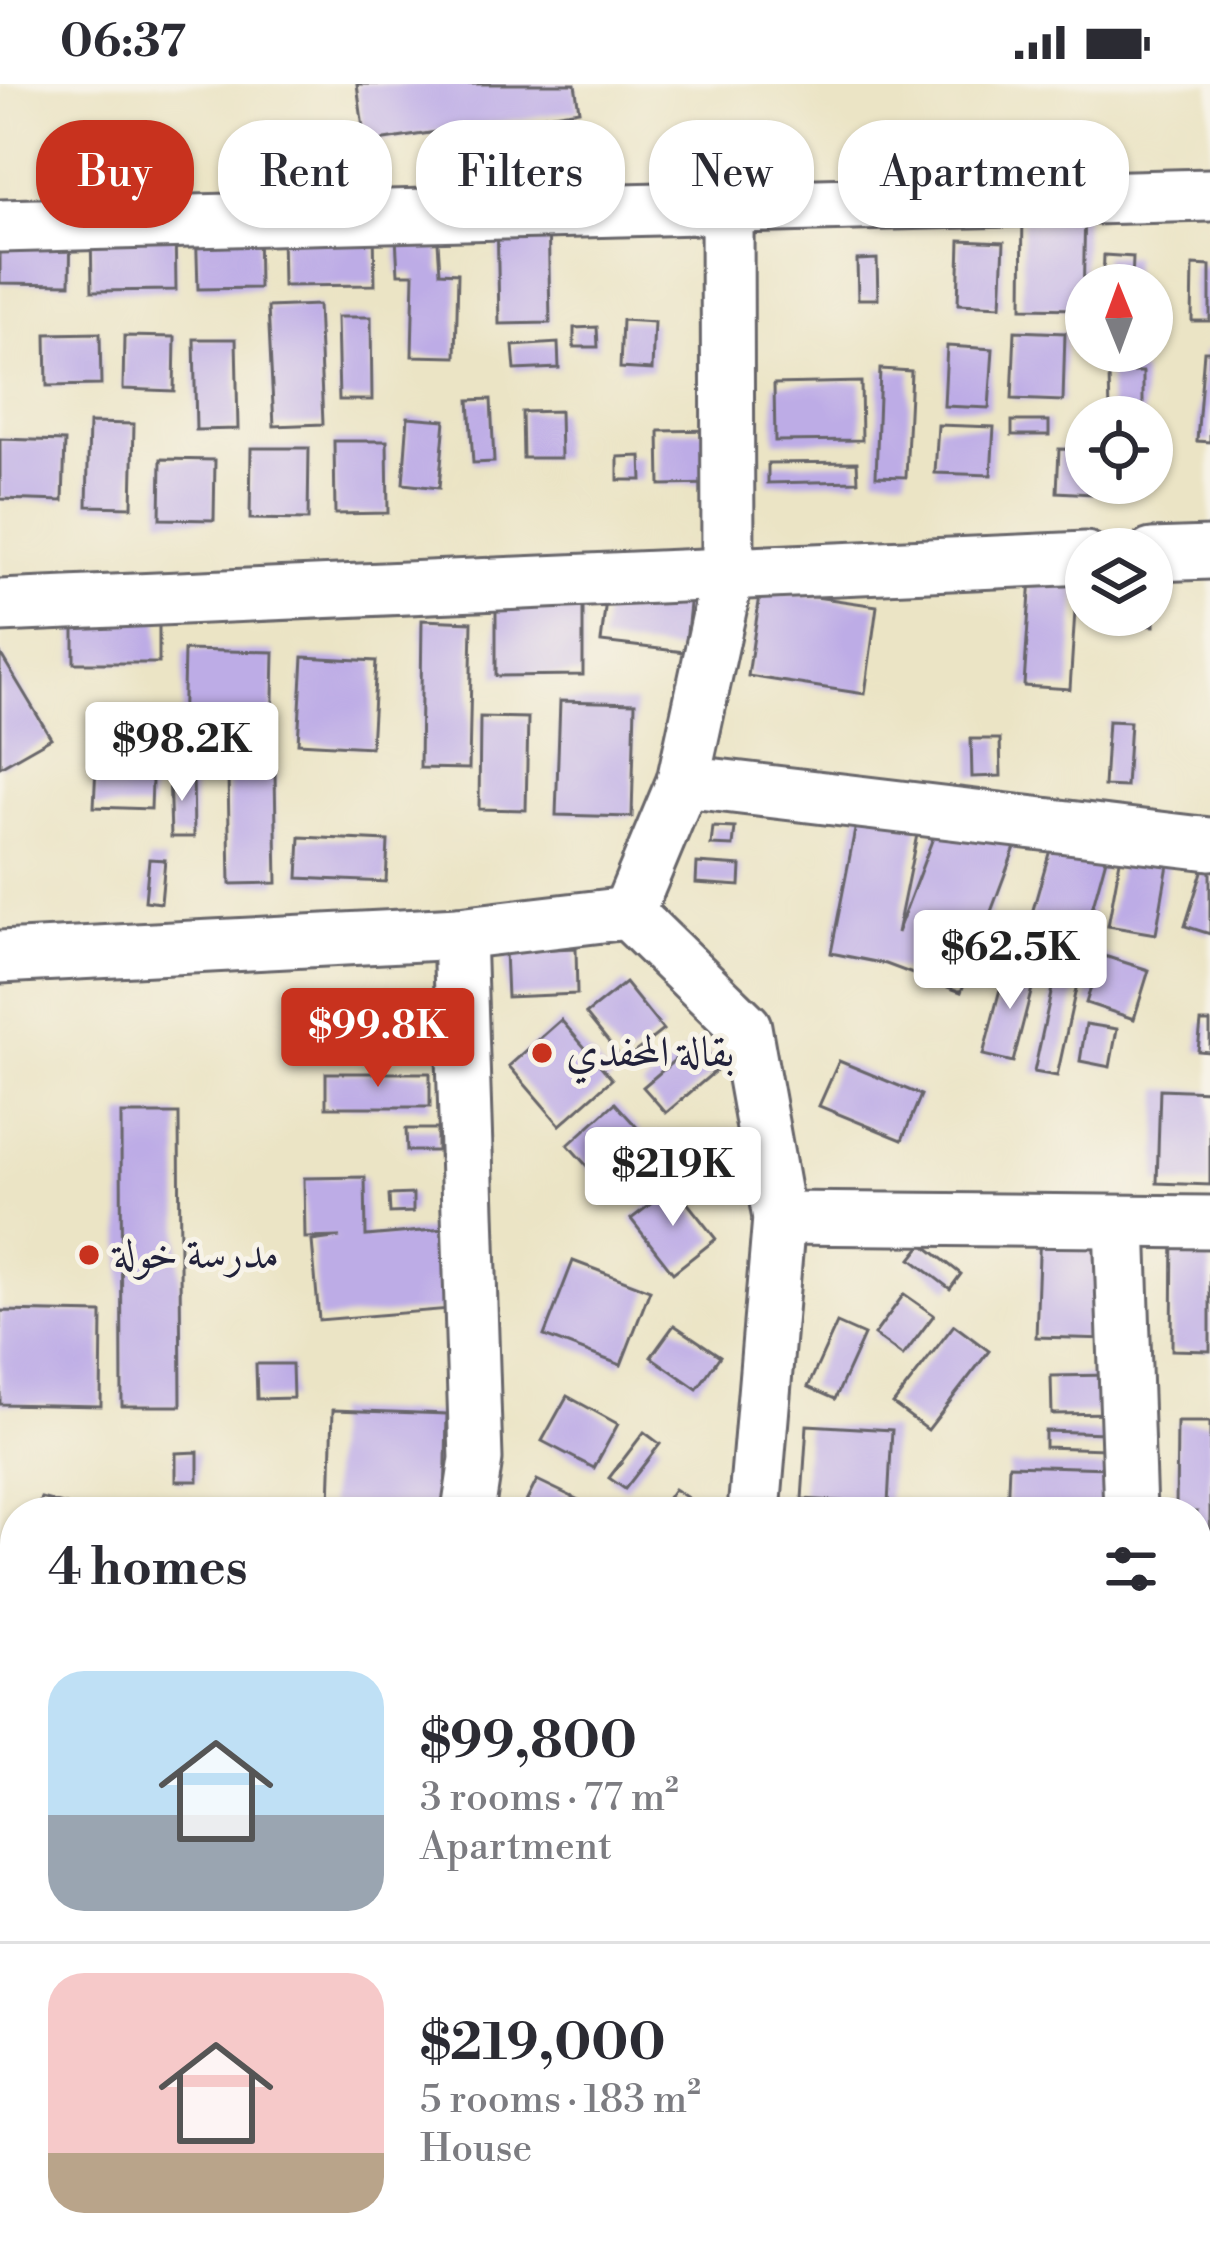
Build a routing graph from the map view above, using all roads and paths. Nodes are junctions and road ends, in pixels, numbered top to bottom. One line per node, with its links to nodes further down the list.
1 (1210, 195): 2 (street)
2 (814, 202)
3 (649, 205): 4 (street)
4 (0, 226)
5 (727, 228): 9 (street)
6 (1210, 553): 7 (street)
7 (1173, 554)
8 (1065, 559): 9 (street)
9 (728, 573): 10 (street); 11 (street)
10 (0, 606)
11 (683, 781): 12 (street); 13 (street)
12 (1210, 844)
13 (628, 913): 14 (street); 16 (street)
14 (459, 933): 15 (street); 19 (street)
15 (0, 957)
16 (778, 1218): 17 (street); 20 (street)
17 (1120, 1222): 18 (street); 21 (street)
18 (1210, 1222)
19 (470, 1497)
20 (755, 1497)
21 (1129, 1497)

